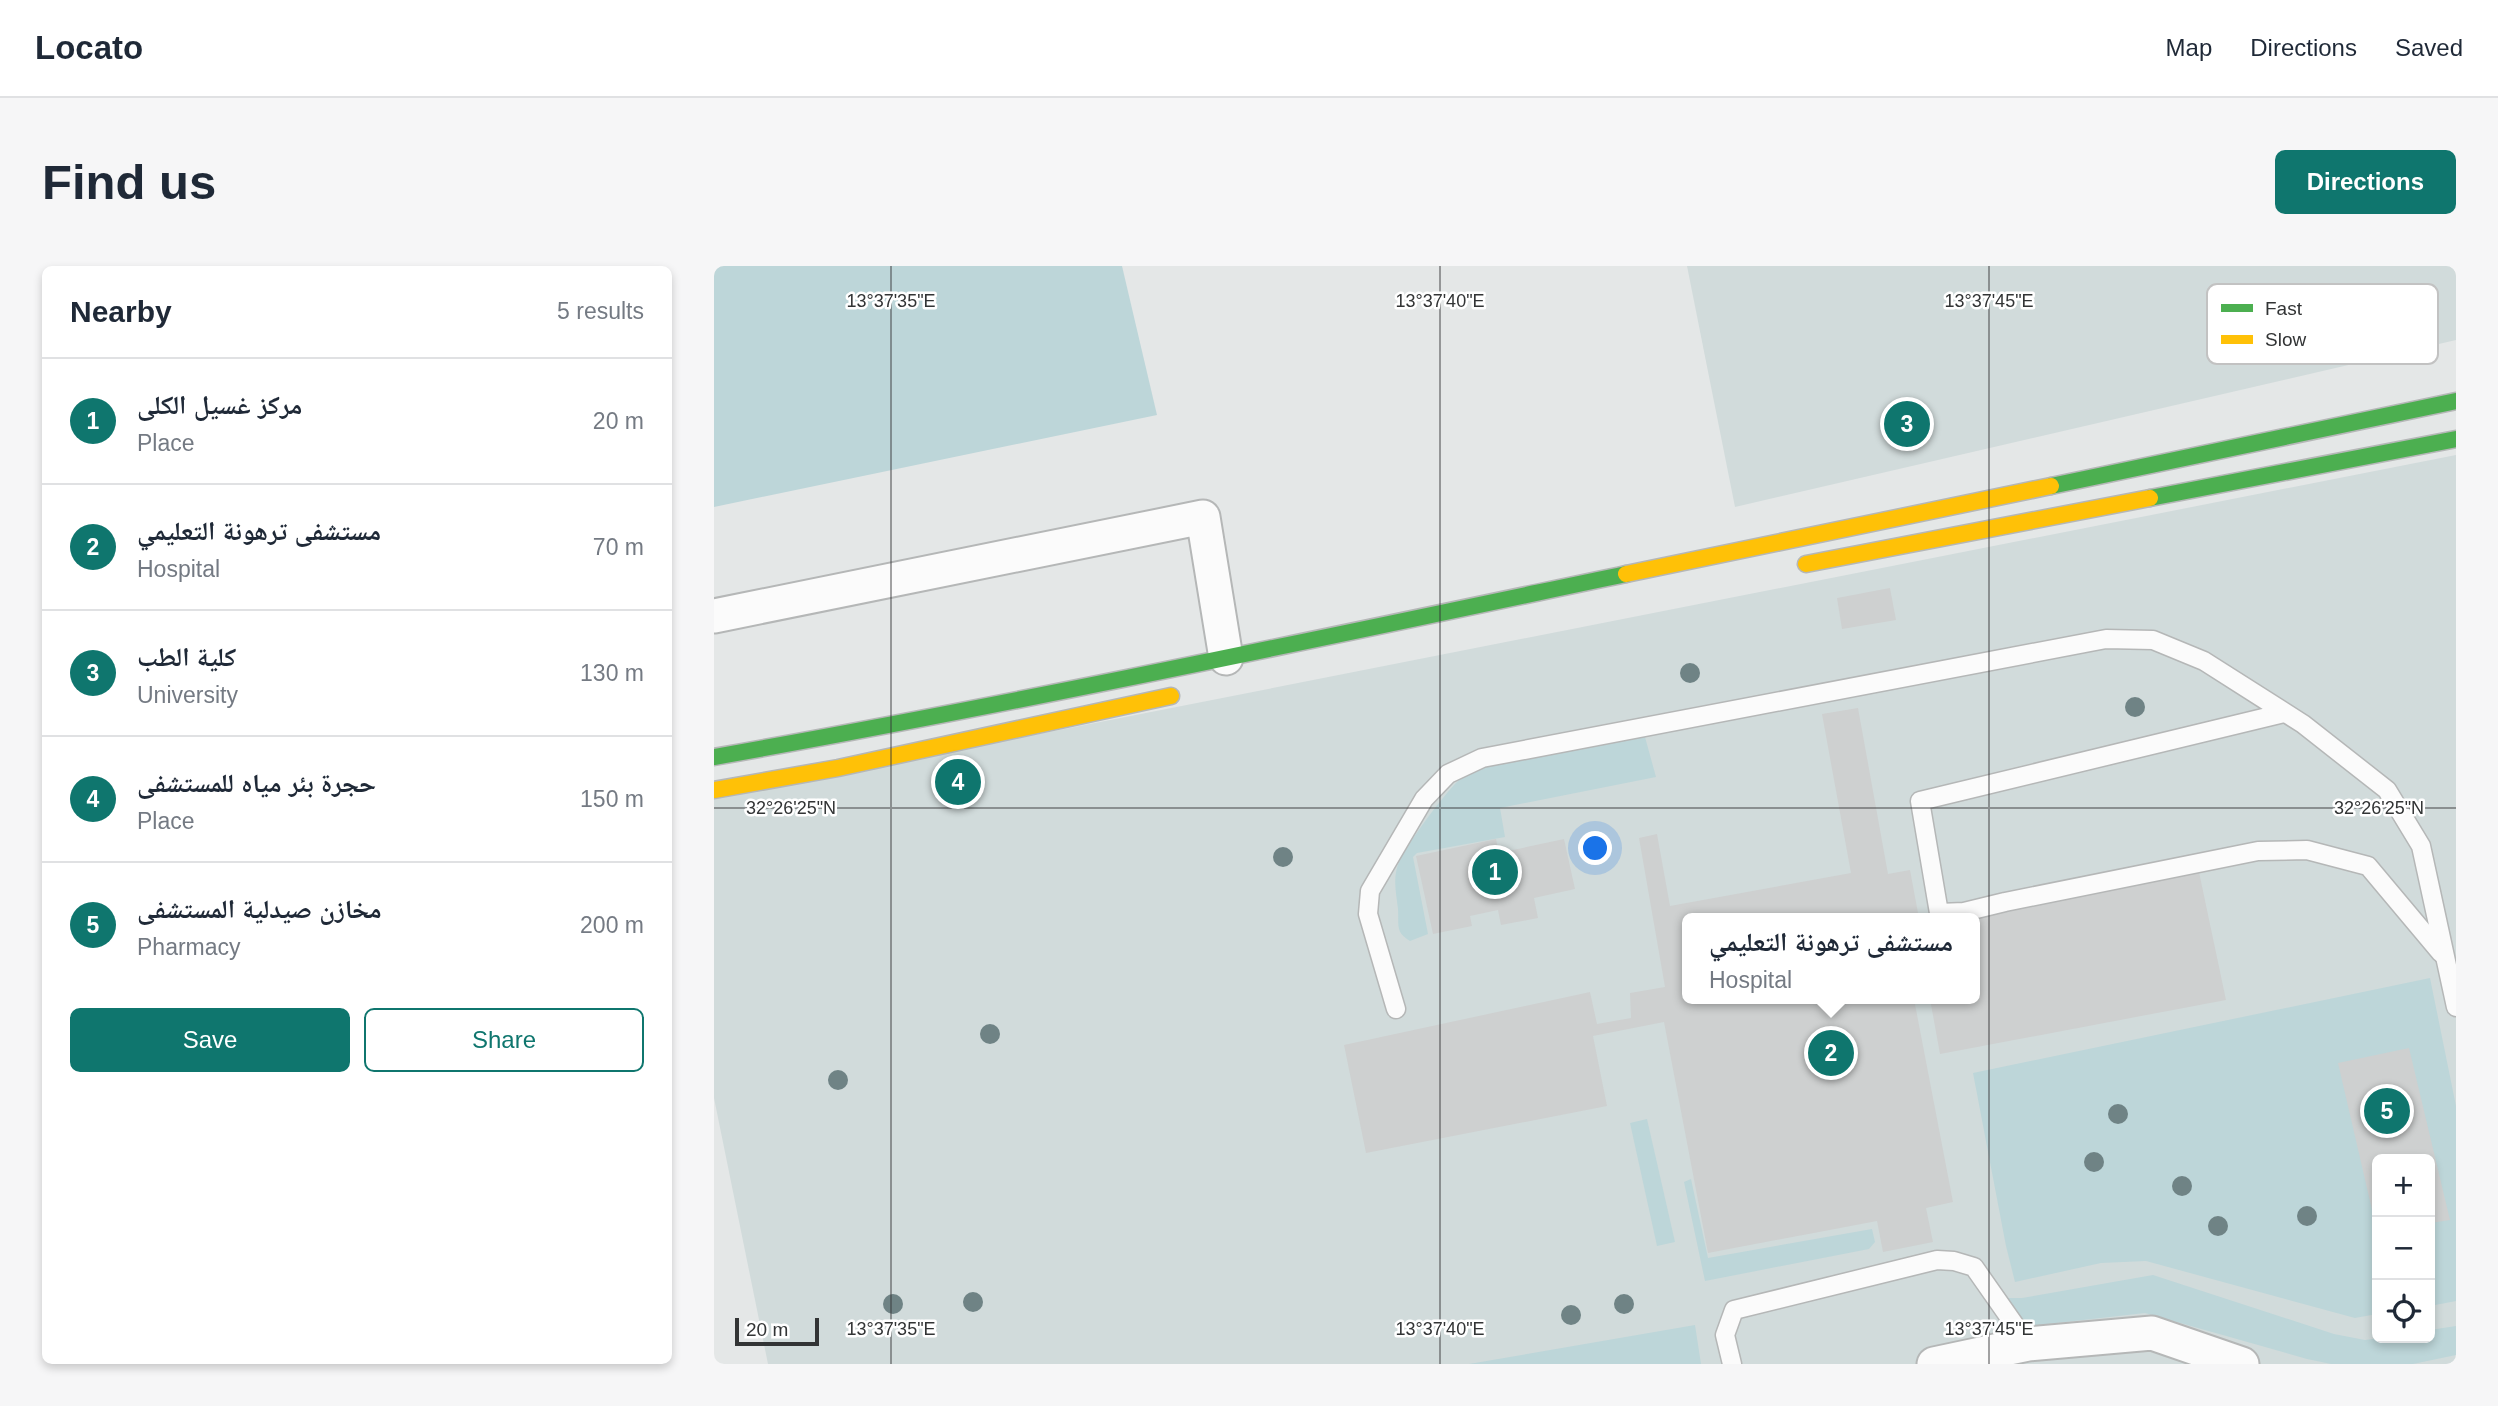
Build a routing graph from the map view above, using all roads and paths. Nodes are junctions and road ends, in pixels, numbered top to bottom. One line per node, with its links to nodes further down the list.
1 (2456, 401): 5 (street)
2 (2456, 439): 3 (street)
3 (1788, 567)
4 (714, 616): 5 (street)
5 (1226, 658): 8 (street)
6 (1191, 691): 8 (street)
7 (2284, 713): 11 (lane); 13 (lane); 15 (lane)
8 (836, 752): 9 (street); 10 (street)
9 (714, 757)
10 (714, 790)
11 (1939, 913)
12 (1952, 913): 13 (lane)
13 (2443, 955): 14 (lane)
14 (2456, 1007)
15 (1396, 1009)
16 (2028, 1344): 17 (lane); 18 (street); 19 (street)
17 (1732, 1364)
18 (1934, 1364)
19 (2242, 1364)

